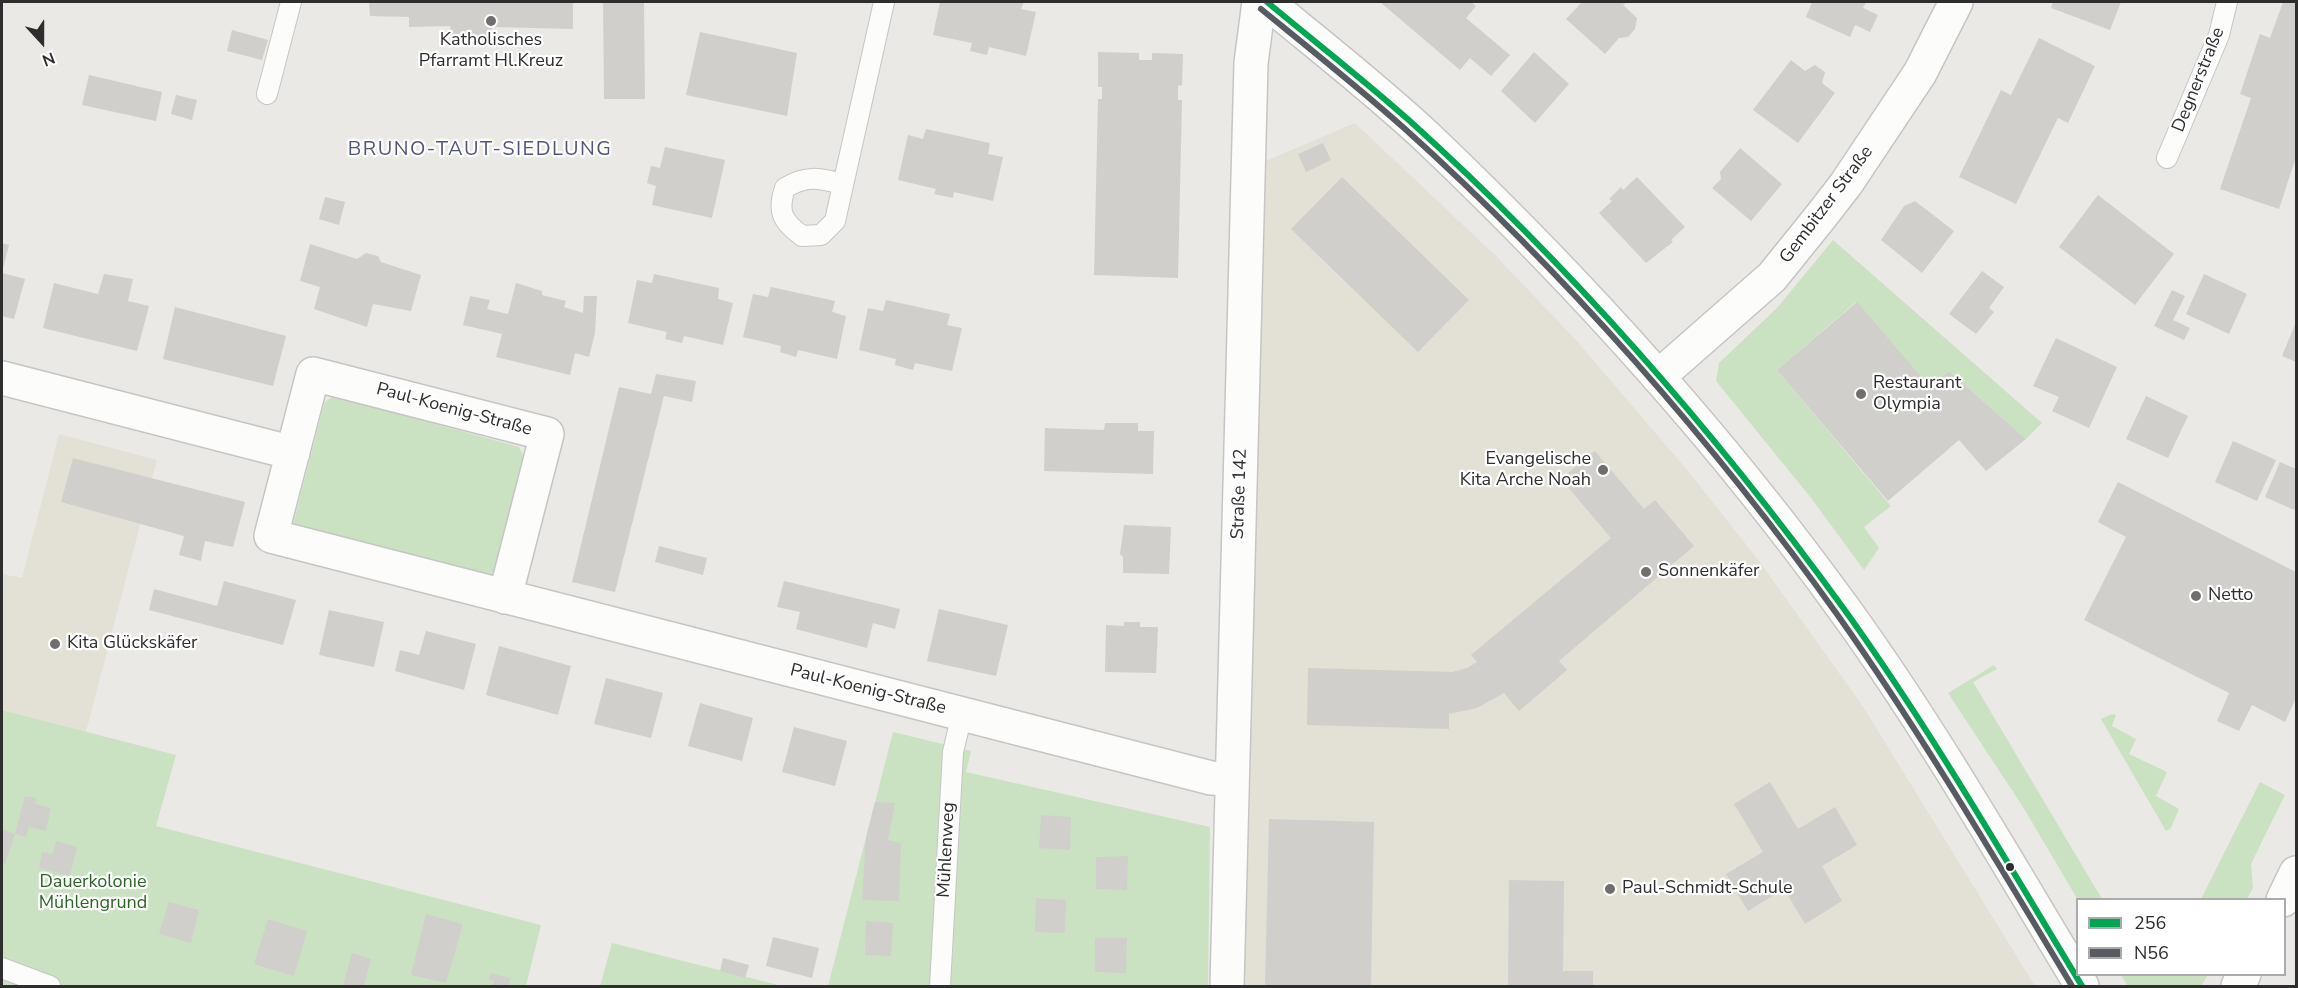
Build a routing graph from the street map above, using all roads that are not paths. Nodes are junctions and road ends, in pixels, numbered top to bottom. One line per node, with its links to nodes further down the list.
1 (291, 2): 7 (lane)
2 (884, 2): 9 (lane)
3 (1259, 2): 15 (street, Straße 142)
4 (1268, 2): 10 (street)
5 (1956, 2): 10 (street, Gembitzer Straße)
6 (2227, 2): 8 (lane, Degnerstraße)
7 (267, 94)
8 (2167, 158)
9 (842, 184)
10 (1659, 377): 22 (street)
11 (2, 378): 12 (street)
12 (293, 453): 13 (street, Paul-Koenig-Straße); 13 (street, Paul-Koenig-Straße)
13 (505, 597): 14 (street, Paul-Koenig-Straße)
14 (962, 714): 15 (street, Paul-Koenig-Straße); 20 (lane, Mühlenweg)
15 (1232, 779): 21 (street, Straße 142)
16 (2296, 873): 17 (street)
17 (2284, 898)
18 (2, 968): 19 (lane)
19 (50, 987)
20 (940, 987)
21 (1227, 987)
22 (2082, 987)

